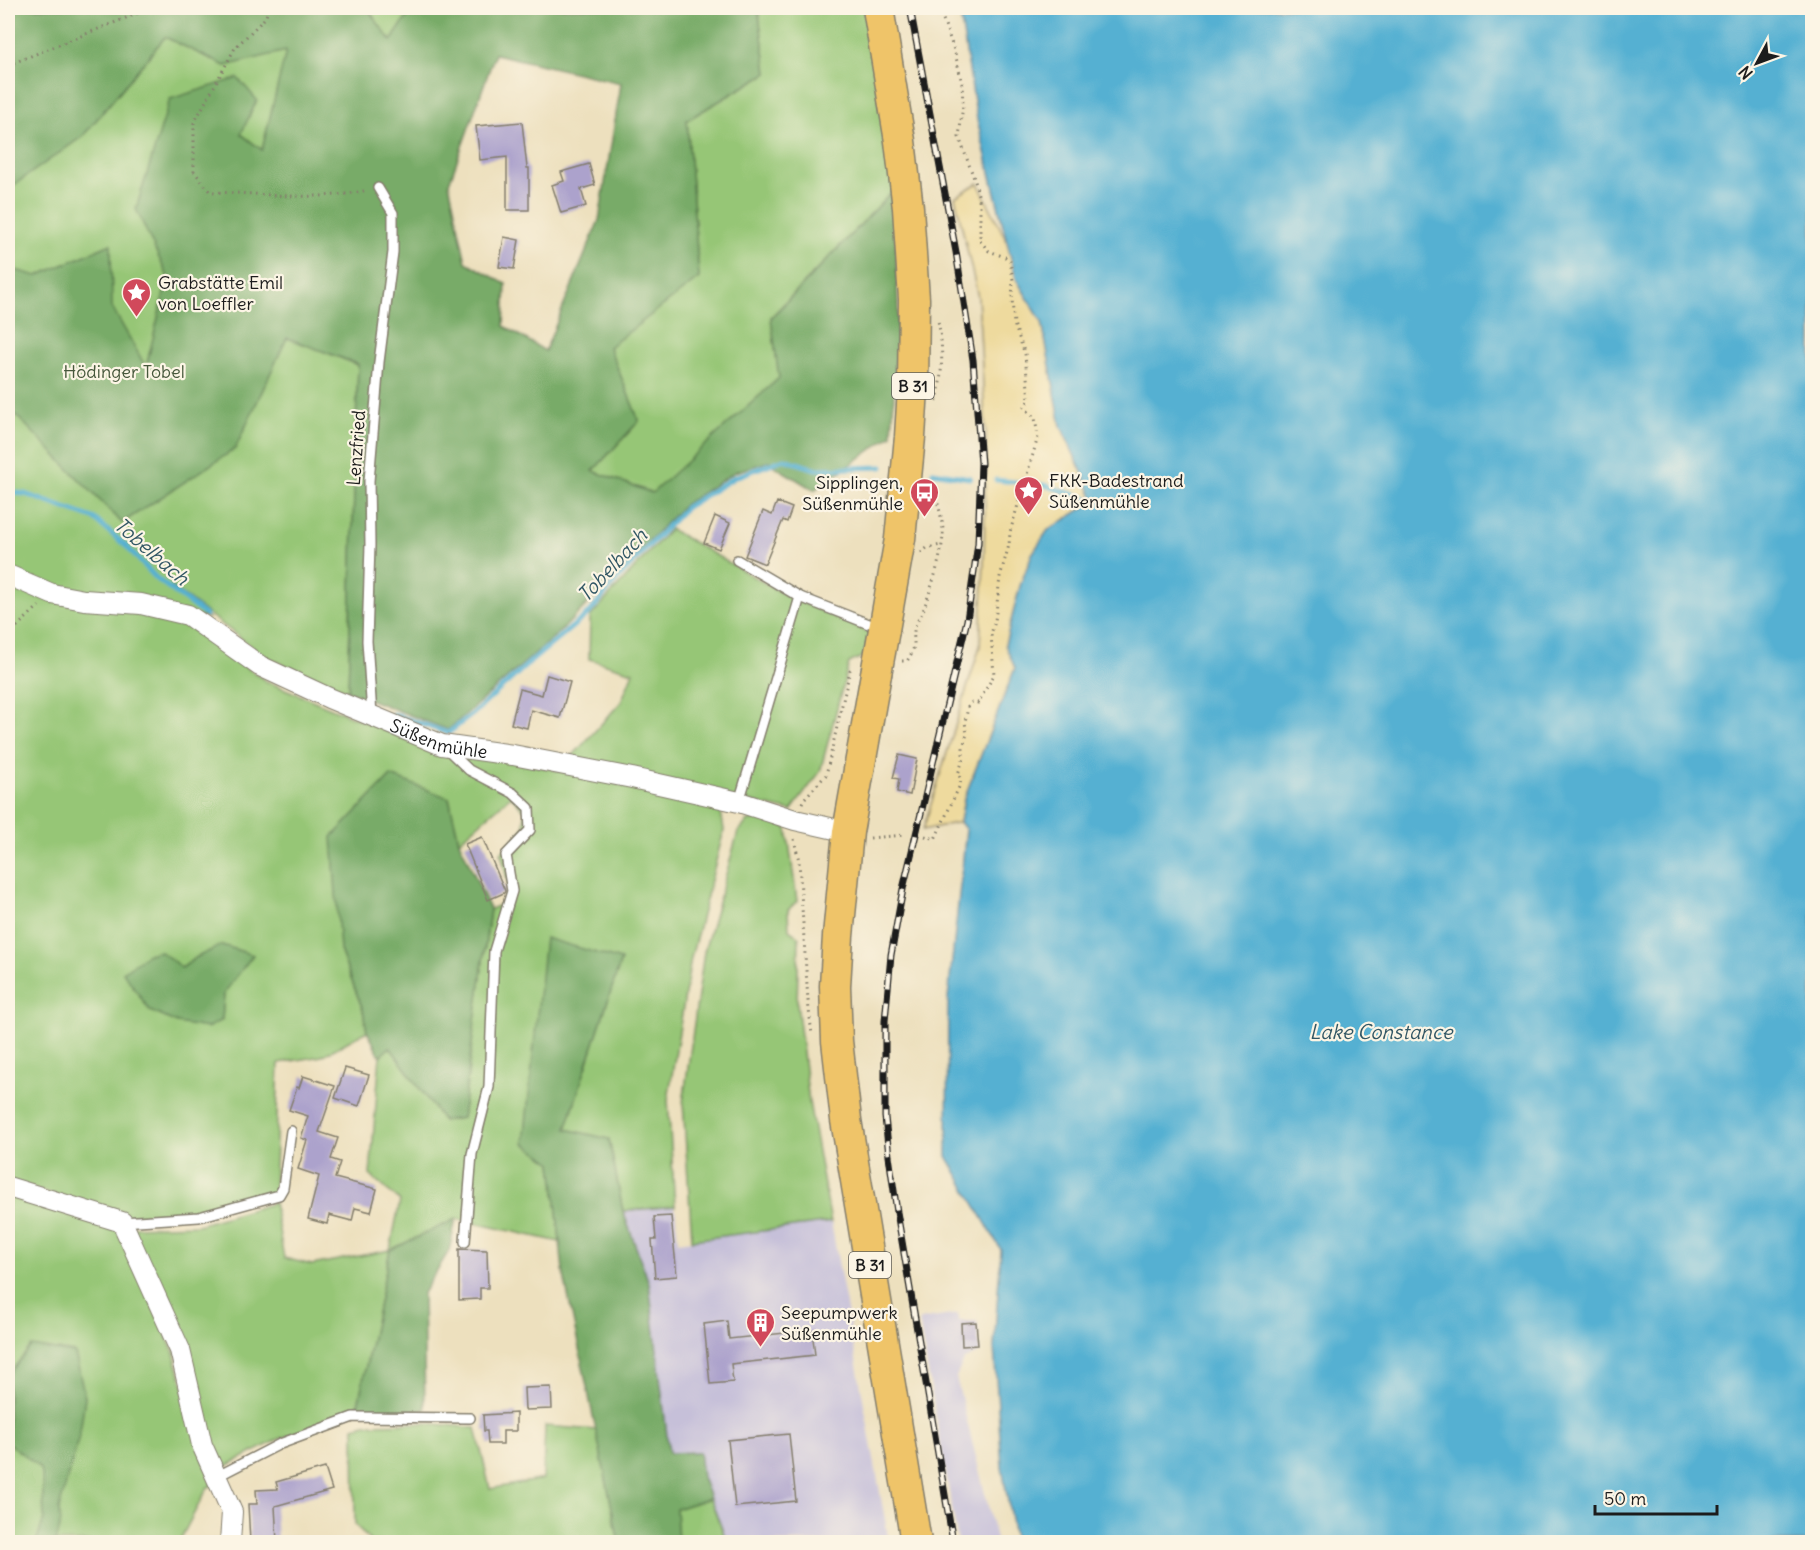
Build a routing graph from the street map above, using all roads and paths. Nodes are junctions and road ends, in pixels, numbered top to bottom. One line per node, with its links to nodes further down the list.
1 (150, 8): 5 (path)
2 (268, 8): 6 (path)
3 (878, 8): 12 (main road, B 31)
4 (939, 8): 22 (path)
5 (8, 65)
6 (378, 188): 16 (lane, Lenzfried)
7 (932, 485): 14 (path)
8 (736, 560): 11 (lane)
9 (8, 575): 10 (street, Süßenmühle)
10 (52, 594): 13 (path); 16 (street, Süßenmühle)
11 (800, 597): 12 (lane); 18 (lane)
12 (884, 630): 15 (main road, B 31, bridge)
13 (8, 635)
14 (907, 661)
15 (866, 669): 19 (path); 20 (main road, B 31)
16 (372, 715): 17 (street, Süßenmühle)
17 (442, 745): 18 (street, Süßenmühle); 26 (lane)
18 (739, 802): 19 (street, Süßenmühle)
19 (795, 820): 20 (street, Süßenmühle)
20 (848, 832): 21 (path); 30 (main road, B 31)
21 (906, 835)
22 (925, 836)
23 (291, 1131): 25 (lane)
24 (8, 1187): 25 (street)
25 (122, 1222): 28 (street)
26 (465, 1242)
27 (470, 1418): 28 (lane)
28 (216, 1477): 29 (street)
29 (230, 1542)
30 (916, 1542)

